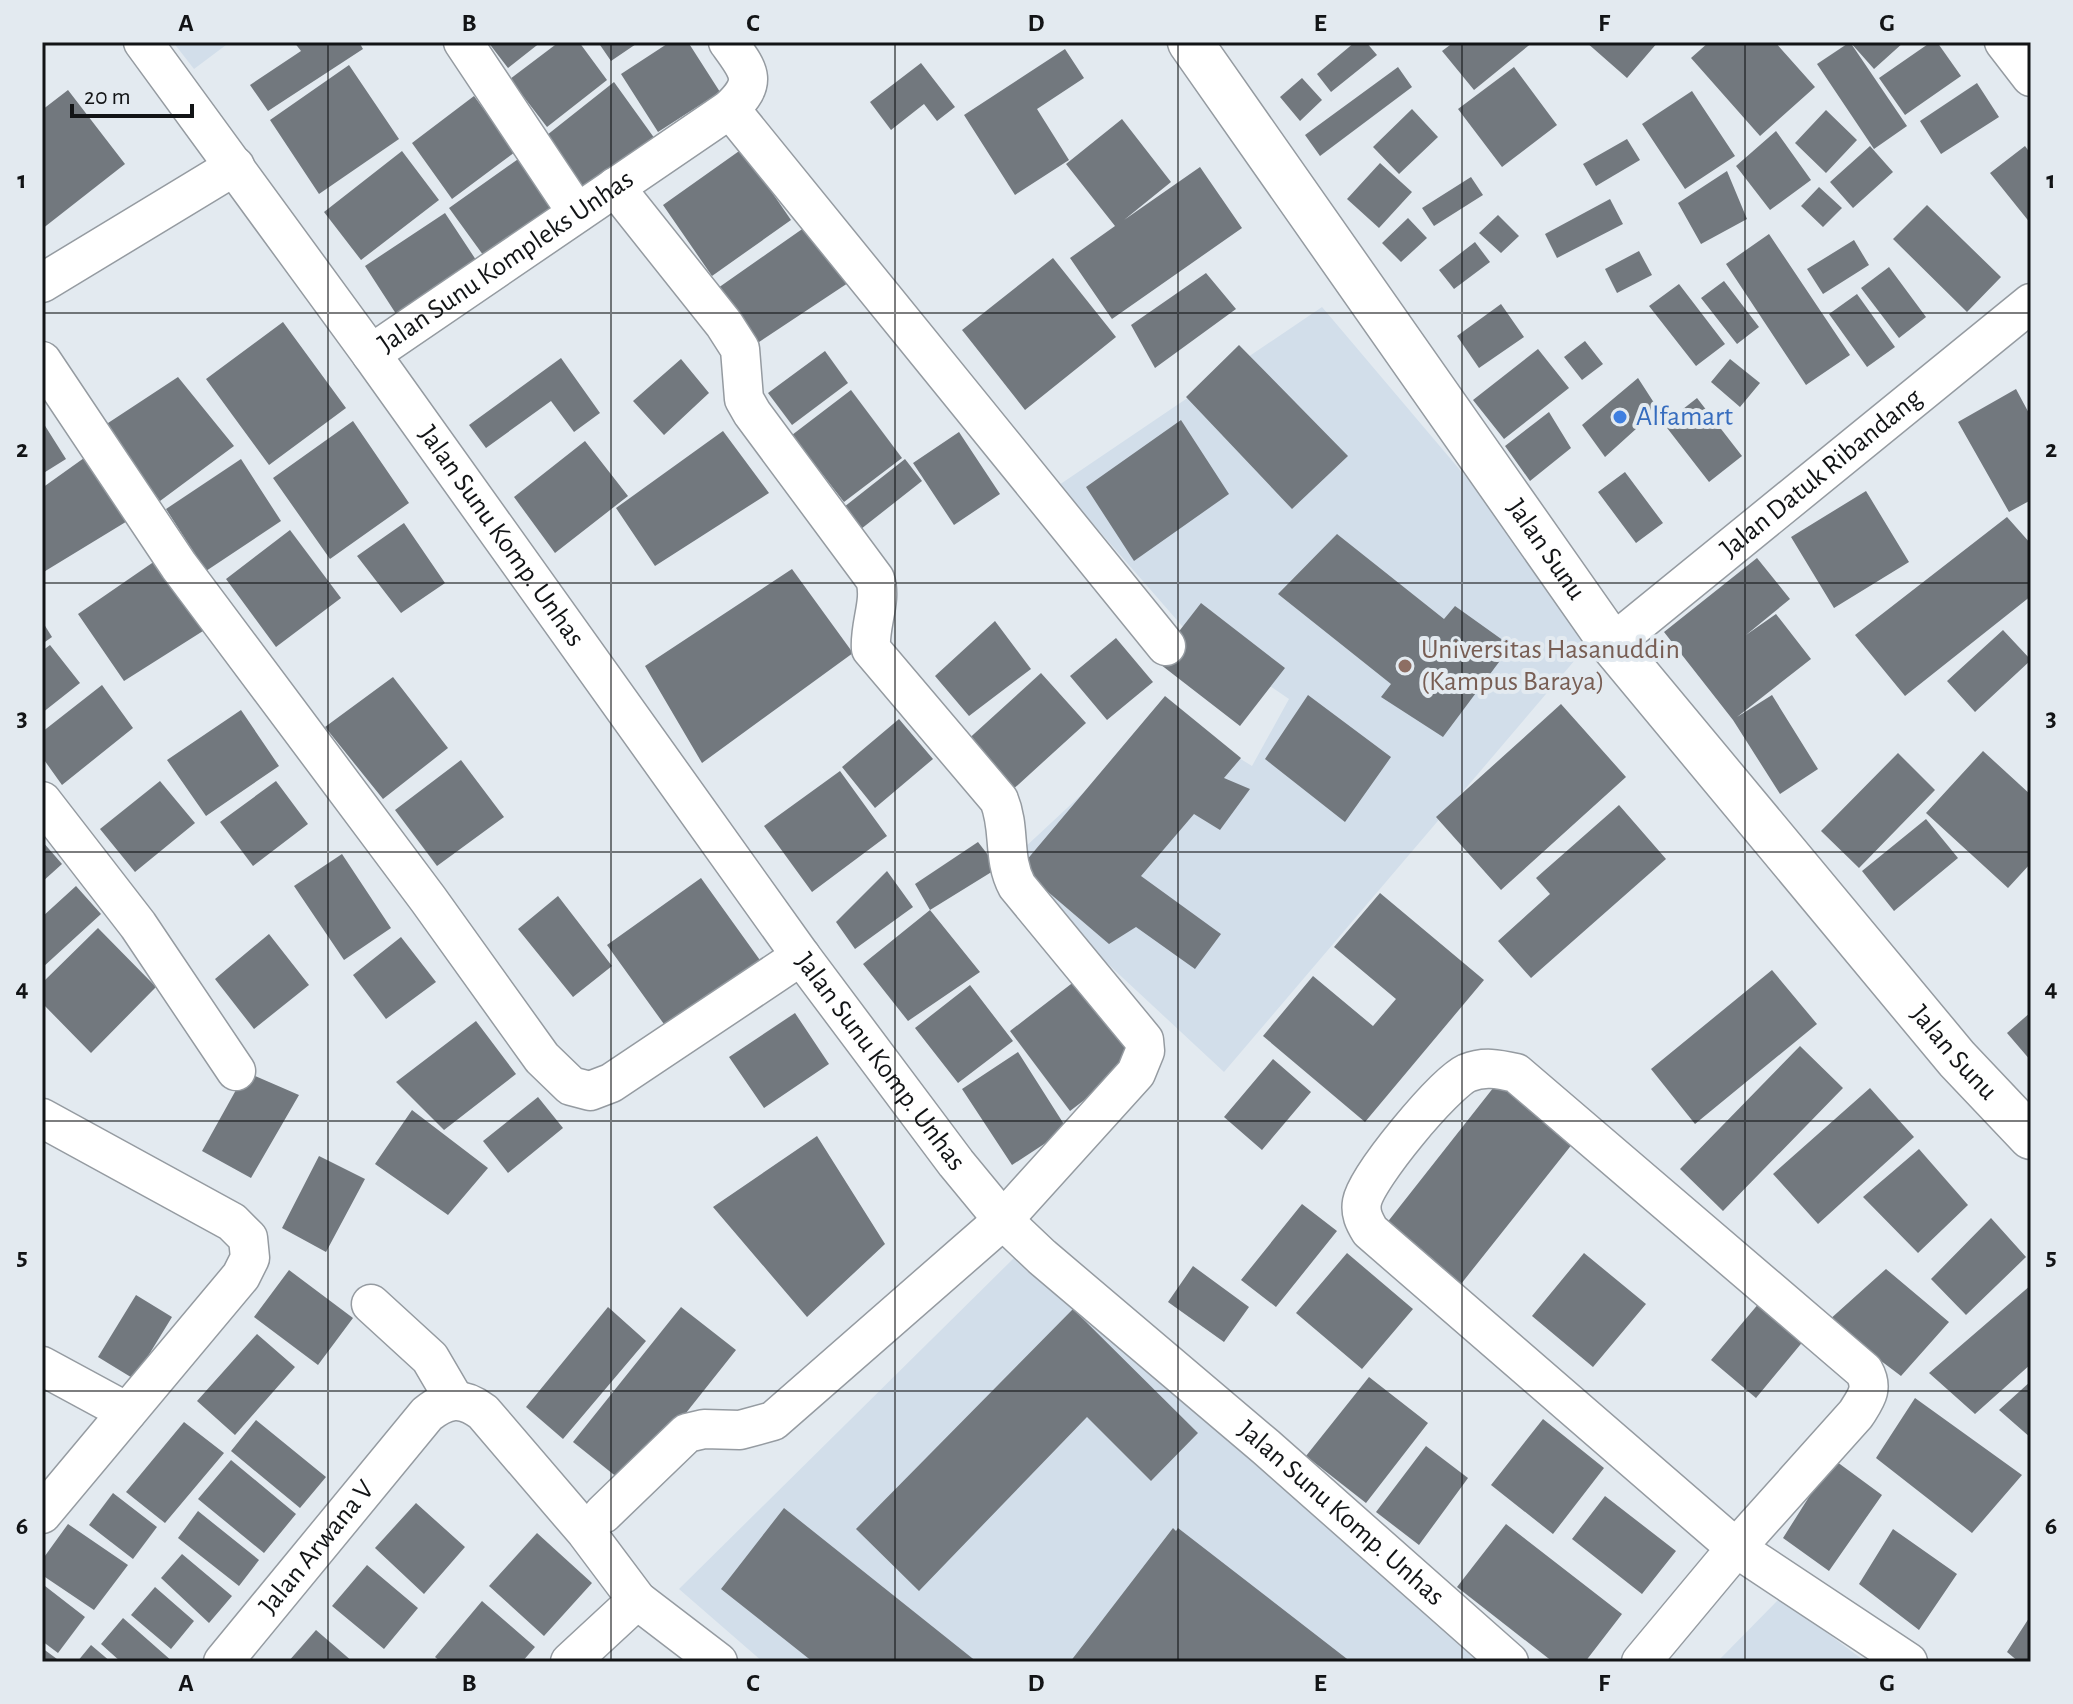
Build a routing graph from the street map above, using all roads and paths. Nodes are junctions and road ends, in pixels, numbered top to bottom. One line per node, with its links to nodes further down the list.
1 (143, 42): 8 (street, Jalan Sunu Kompleks Unhas)
2 (463, 42): 10 (street)
3 (728, 42): 7 (street)
4 (1190, 42): 15 (main road, Jalan Sunu)
5 (2004, 42): 6 (street)
6 (2031, 77)
7 (740, 94): 9 (street, Jalan Sunu Kompleks Unhas); 16 (street)
8 (235, 166): 11 (street); 13 (street, Jalan Sunu Kompleks Unhas)
9 (615, 187): 10 (street, Jalan Sunu Kompleks Unhas); 22 (street)
10 (577, 213): 13 (street, Jalan Sunu Kompleks Unhas)
11 (42, 283)
12 (2031, 303): 15 (street, Jalan Datuk Ribandang)
13 (371, 354): 18 (street, Jalan Sunu Komp. Unhas)
14 (42, 361): 18 (street)
15 (1612, 644): 21 (main road, Jalan Sunu)
16 (1166, 646)
17 (42, 801): 19 (street)
18 (801, 956): 22 (street, Jalan Sunu Komp. Unhas)
19 (236, 1071)
20 (42, 1118): 26 (street)
21 (2031, 1137)
22 (1003, 1220): 28 (street); 34 (street, Jalan Sunu Komp. Unhas)
23 (371, 1304): 25 (street)
24 (42, 1366): 26 (street)
25 (454, 1399): 30 (street); 32 (street, Jalan Arwana V)
26 (127, 1412): 27 (street)
27 (42, 1514)
28 (603, 1514)
29 (1736, 1548): 29 (street); 35 (street); 36 (street)
30 (637, 1600): 31 (street); 33 (street)
31 (690, 1655)
32 (223, 1662)
33 (570, 1662)
34 (1509, 1662)
35 (1641, 1662)
36 (1908, 1662)

